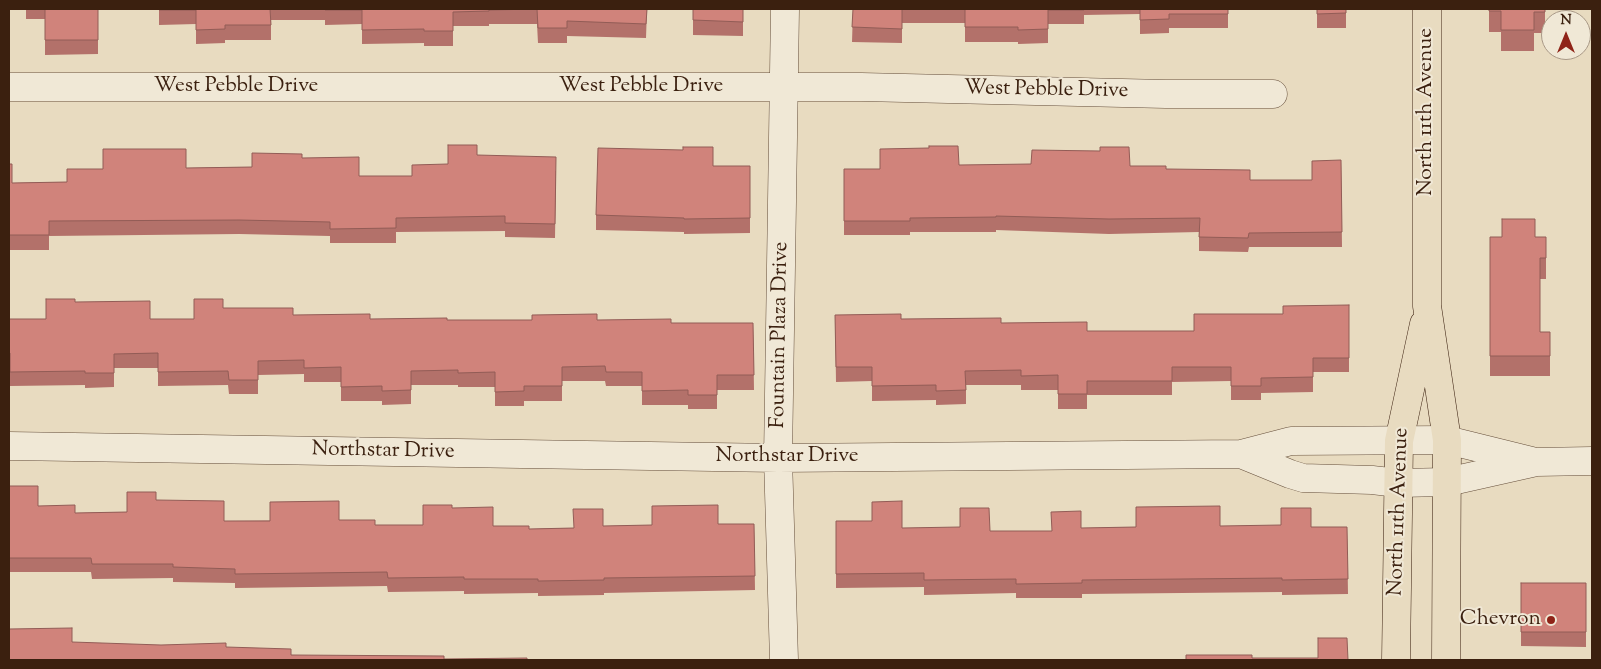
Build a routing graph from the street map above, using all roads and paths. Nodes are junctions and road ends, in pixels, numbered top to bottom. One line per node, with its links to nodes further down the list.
1 (785, 9): 4 (street, Fountain Plaza Drive)
2 (1427, 9): 6 (main road, North 11th Avenue)
3 (9, 86): 4 (street, West Pebble Drive)
4 (784, 87): 5 (street, West Pebble Drive); 11 (street, Fountain Plaza Drive)
5 (1273, 94)
6 (1427, 306): 7 (main road, North 11th Avenue); 8 (main road, North 11th Avenue)
7 (1447, 440): 8 (street, Northstar Drive); 13 (street, Northstar Drive); 14 (main road, North 11th Avenue)
8 (1400, 441): 10 (street, Northstar Drive); 15 (main road, North 11th Avenue)
9 (20, 447): 11 (street, Northstar Drive)
10 (1241, 454): 11 (street, Northstar Drive); 15 (street, Northstar Drive)
11 (778, 458): 16 (street, Fountain Plaza Drive)
12 (1592, 461): 13 (street, Northstar Drive)
13 (1536, 462): 14 (street, Northstar Drive)
14 (1447, 482): 15 (street, Northstar Drive); 18 (main road, North 11th Avenue)
15 (1398, 483): 17 (main road, North 11th Avenue)
16 (784, 660)
17 (1396, 660)
18 (1446, 660)

